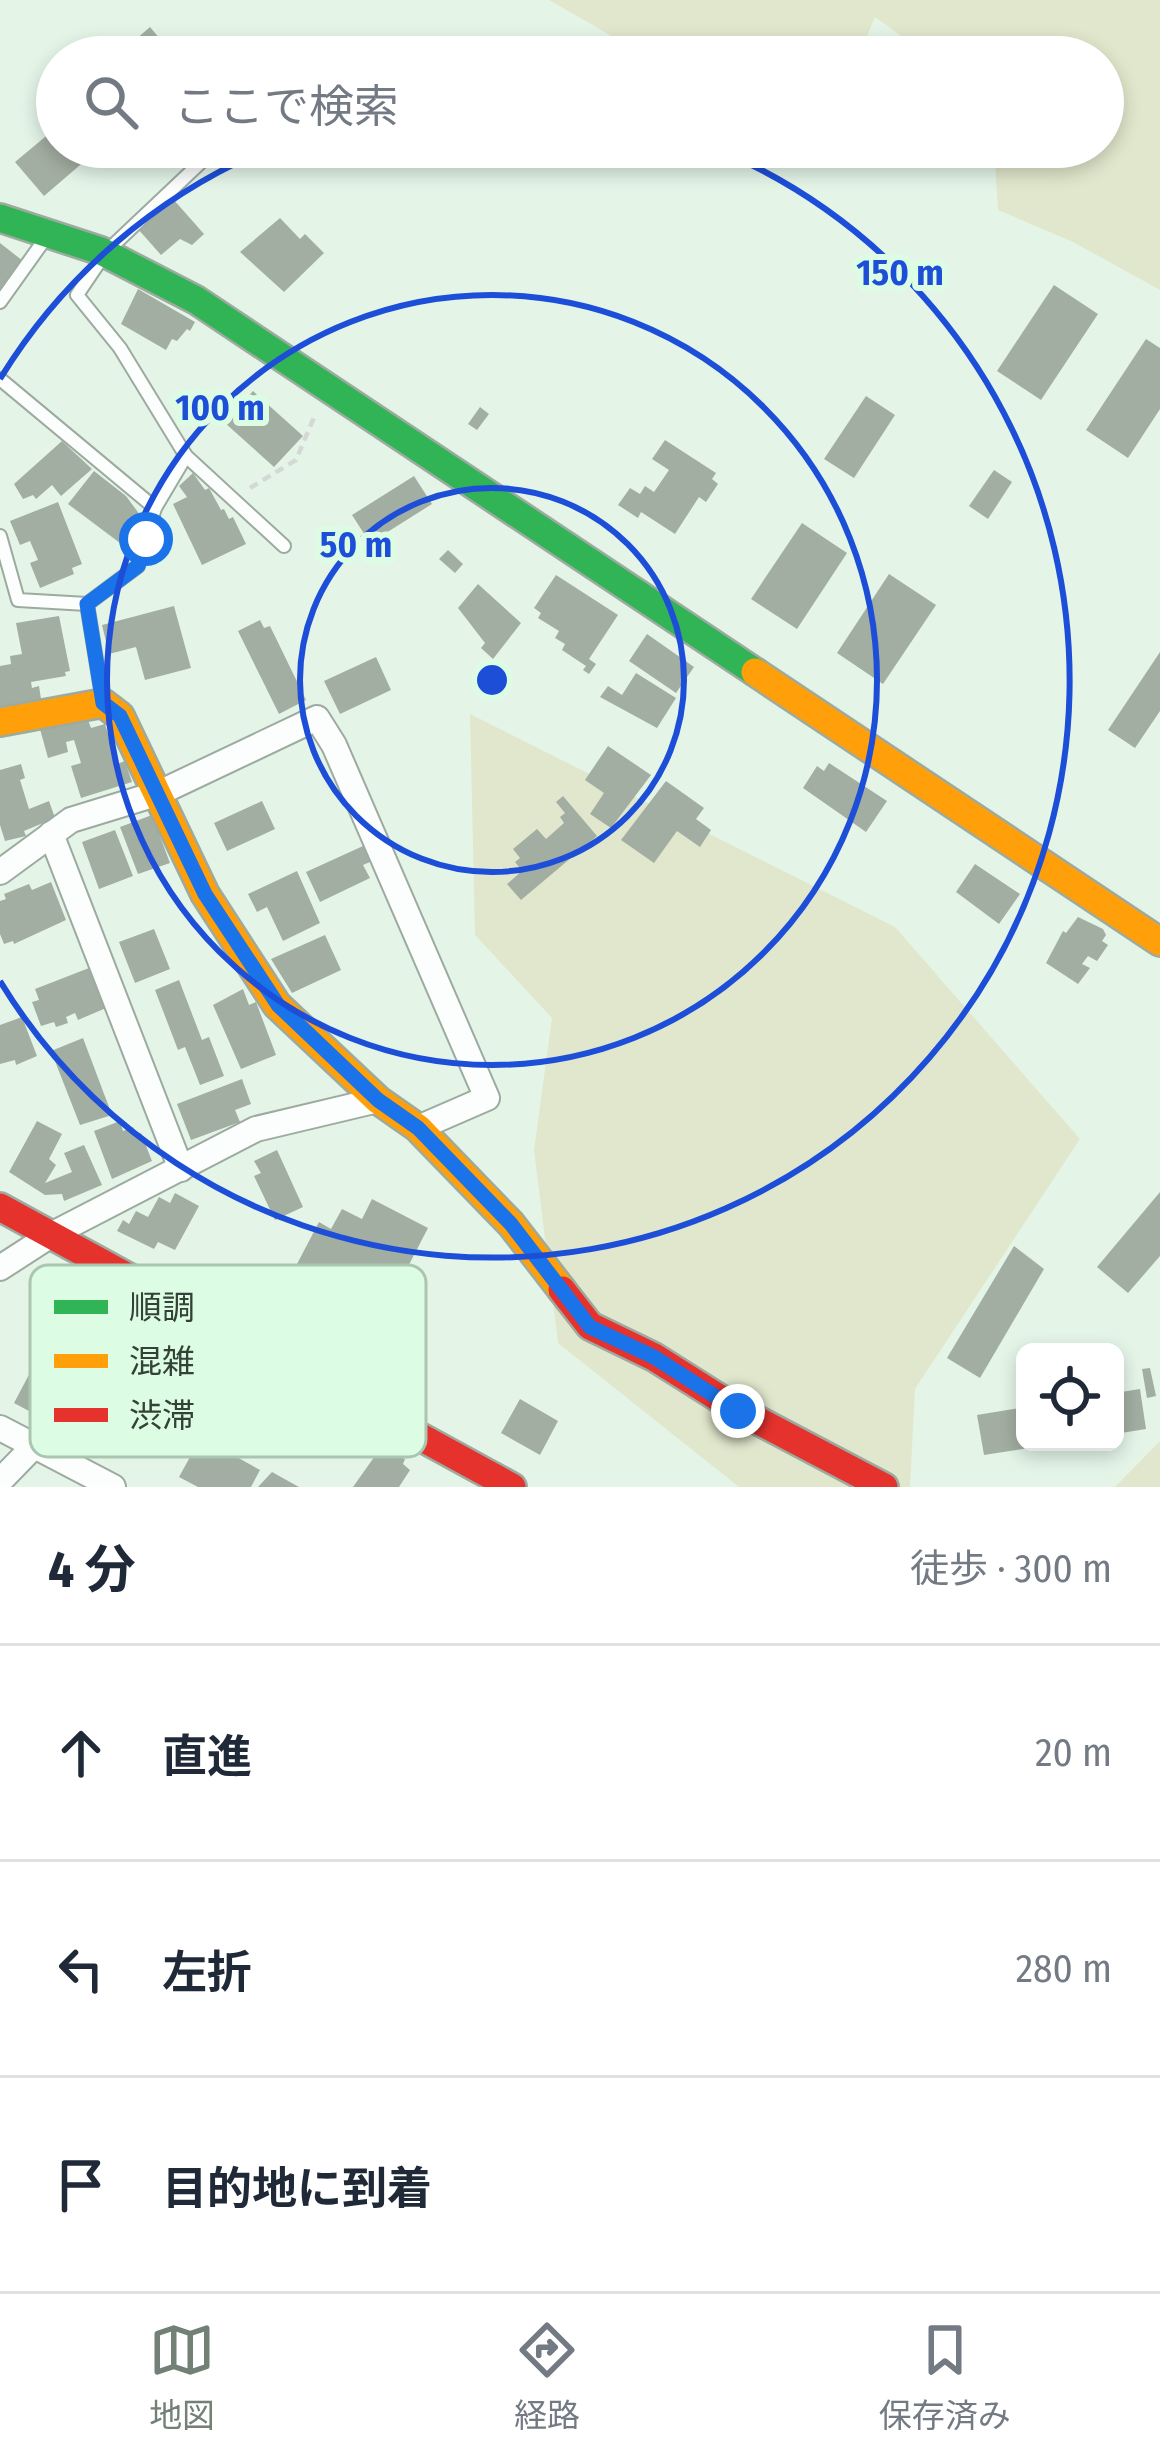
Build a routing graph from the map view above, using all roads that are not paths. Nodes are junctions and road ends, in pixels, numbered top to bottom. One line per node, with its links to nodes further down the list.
1 (195, 168): 4 (lane)
2 (0, 218): 3 (street)
3 (50, 231): 4 (street); 5 (lane)
4 (106, 252): 7 (lane); 17 (street)
5 (0, 302)
6 (0, 379): 8 (lane)
7 (185, 456): 8 (lane); 10 (lane)
8 (155, 508): 11 (lane)
9 (0, 536): 11 (lane)
10 (284, 546)
11 (87, 604): 12 (lane)
12 (103, 703): 13 (street); 14 (street)
13 (0, 722)
14 (159, 793): 15 (street); 18 (street); 19 (street)
15 (51, 834): 16 (street); 20 (street)
16 (0, 872)
17 (1160, 942)
18 (378, 1100): 19 (street); 20 (street)
19 (418, 1128): 33 (street)
20 (181, 1169): 22 (street)
21 (0, 1208): 22 (street)
22 (51, 1235): 23 (street); 24 (street)
23 (106, 1265)
24 (0, 1268)
25 (0, 1428): 27 (street)
26 (426, 1440): 32 (street)
27 (30, 1444)
28 (30, 1450): 30 (street)
29 (55, 1457): 31 (street)
30 (0, 1481)
31 (113, 1487)
32 (512, 1487)
33 (884, 1487)

